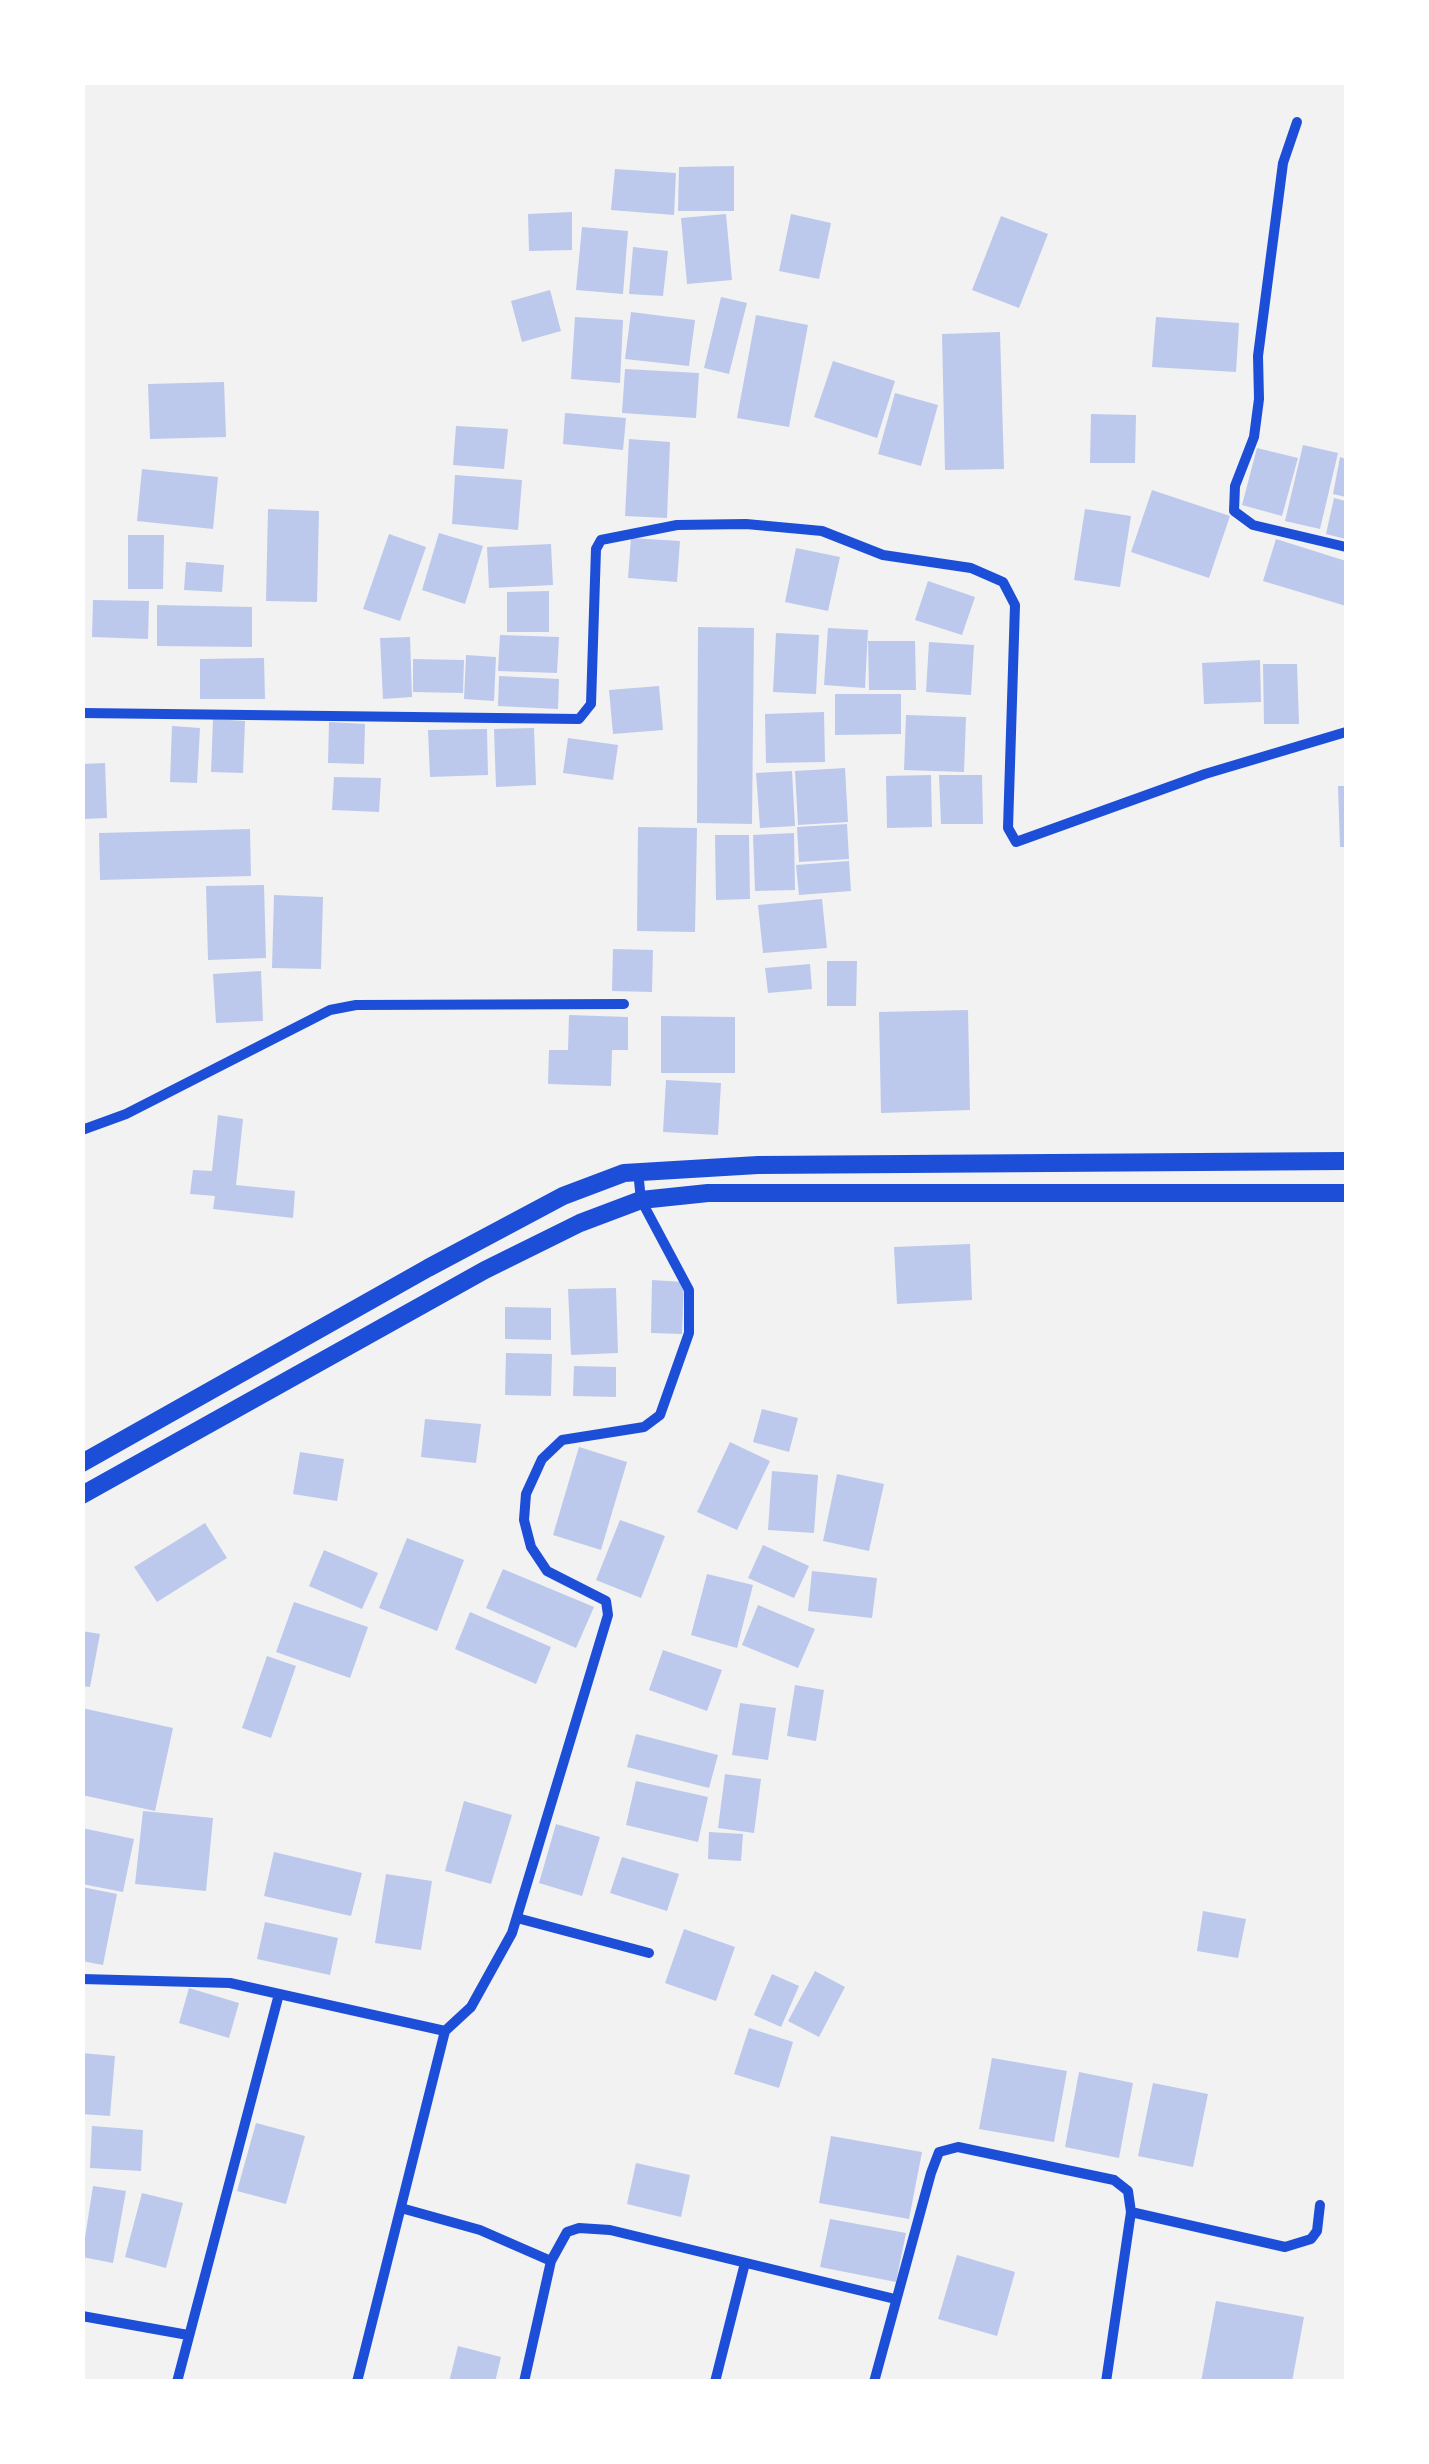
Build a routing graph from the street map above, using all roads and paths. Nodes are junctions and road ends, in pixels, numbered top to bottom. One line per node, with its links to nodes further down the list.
1 (1297, 122): 2 (street)
2 (1346, 548)
3 (82, 713): 4 (street)
4 (1346, 732)
5 (624, 1004): 6 (street)
6 (82, 1130)
7 (1346, 1161): 8 (street)
8 (638, 1171): 10 (street); 11 (street)
9 (1346, 1193): 10 (street)
10 (642, 1200): 12 (street); 13 (street)
11 (82, 1462)
12 (82, 1494)
13 (517, 1918): 14 (street); 17 (street)
14 (650, 1953)
15 (82, 1979): 16 (street)
16 (279, 1994): 17 (street); 25 (street)
17 (445, 2032): 19 (street)
18 (1320, 2205): 20 (street)
19 (400, 2208): 21 (street); 27 (street)
20 (1131, 2212): 23 (street); 31 (street)
21 (551, 2261): 22 (street); 28 (street)
22 (745, 2263): 23 (street); 29 (street)
23 (895, 2300): 30 (street)
24 (82, 2316): 25 (street)
25 (188, 2336): 26 (street)
26 (177, 2382)
27 (357, 2382)
28 (524, 2382)
29 (715, 2382)
30 (874, 2382)
31 (1106, 2382)

